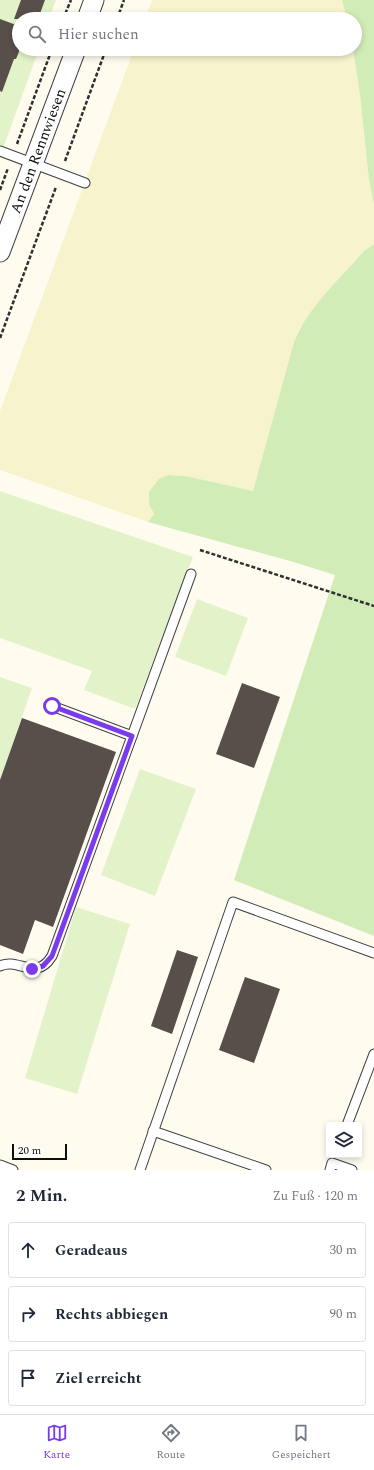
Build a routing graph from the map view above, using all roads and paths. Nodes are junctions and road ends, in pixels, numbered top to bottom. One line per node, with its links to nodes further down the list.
1 (70, 0): 4 (path)
2 (94, 0): 5 (street)
3 (124, 0): 6 (path)
4 (66, 12)
5 (90, 12)
6 (120, 12)
7 (49, 56): 11 (path)
8 (73, 56): 12 (street, An den Rennwiesen)
9 (103, 56): 13 (path)
10 (0, 151): 11 (lane)
11 (13, 155): 12 (lane); 15 (path)
12 (33, 162): 13 (lane); 16 (street, An den Rennwiesen)
13 (61, 174): 14 (lane); 17 (path)
14 (85, 183)
15 (0, 190)
16 (0, 252)
17 (0, 338)
18 (200, 550): 20 (path)
19 (191, 574): 22 (lane)
20 (374, 606)
21 (52, 706): 22 (lane)
22 (132, 736): 24 (lane)
23 (374, 953): 27 (lane)
24 (0, 966)
25 (374, 1054): 26 (lane)
26 (348, 1122)
27 (153, 1132): 31 (lane); 32 (lane)
28 (333, 1163): 33 (lane)
29 (0, 1165): 30 (lane)
30 (13, 1170)
31 (140, 1170)
32 (266, 1170)
33 (352, 1170)

